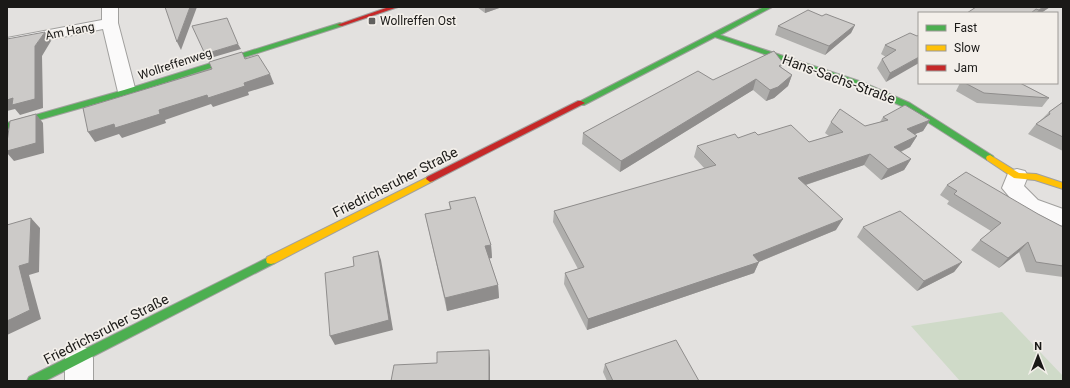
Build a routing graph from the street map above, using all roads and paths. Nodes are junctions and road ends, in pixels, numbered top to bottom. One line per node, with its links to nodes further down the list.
1 (395, 7): 6 (main road, Wollreffenweg)
2 (769, 7): 4 (main road, Friedrichsruher Straße)
3 (110, 15): 5 (street, Am Hang); 6 (street)
4 (715, 35): 8 (main road, Hans-Sachs-Straße); 11 (main road, Friedrichsruher Straße)
5 (7, 43)
6 (127, 92): 7 (main road, Wollreffenweg)
7 (7, 126)
8 (1017, 176): 9 (main road, Hans-Sachs-Straße); 10 (street)
9 (1063, 186)
10 (1063, 218)
11 (79, 369): 12 (main road, Friedrichsruher Straße)
12 (33, 381)

